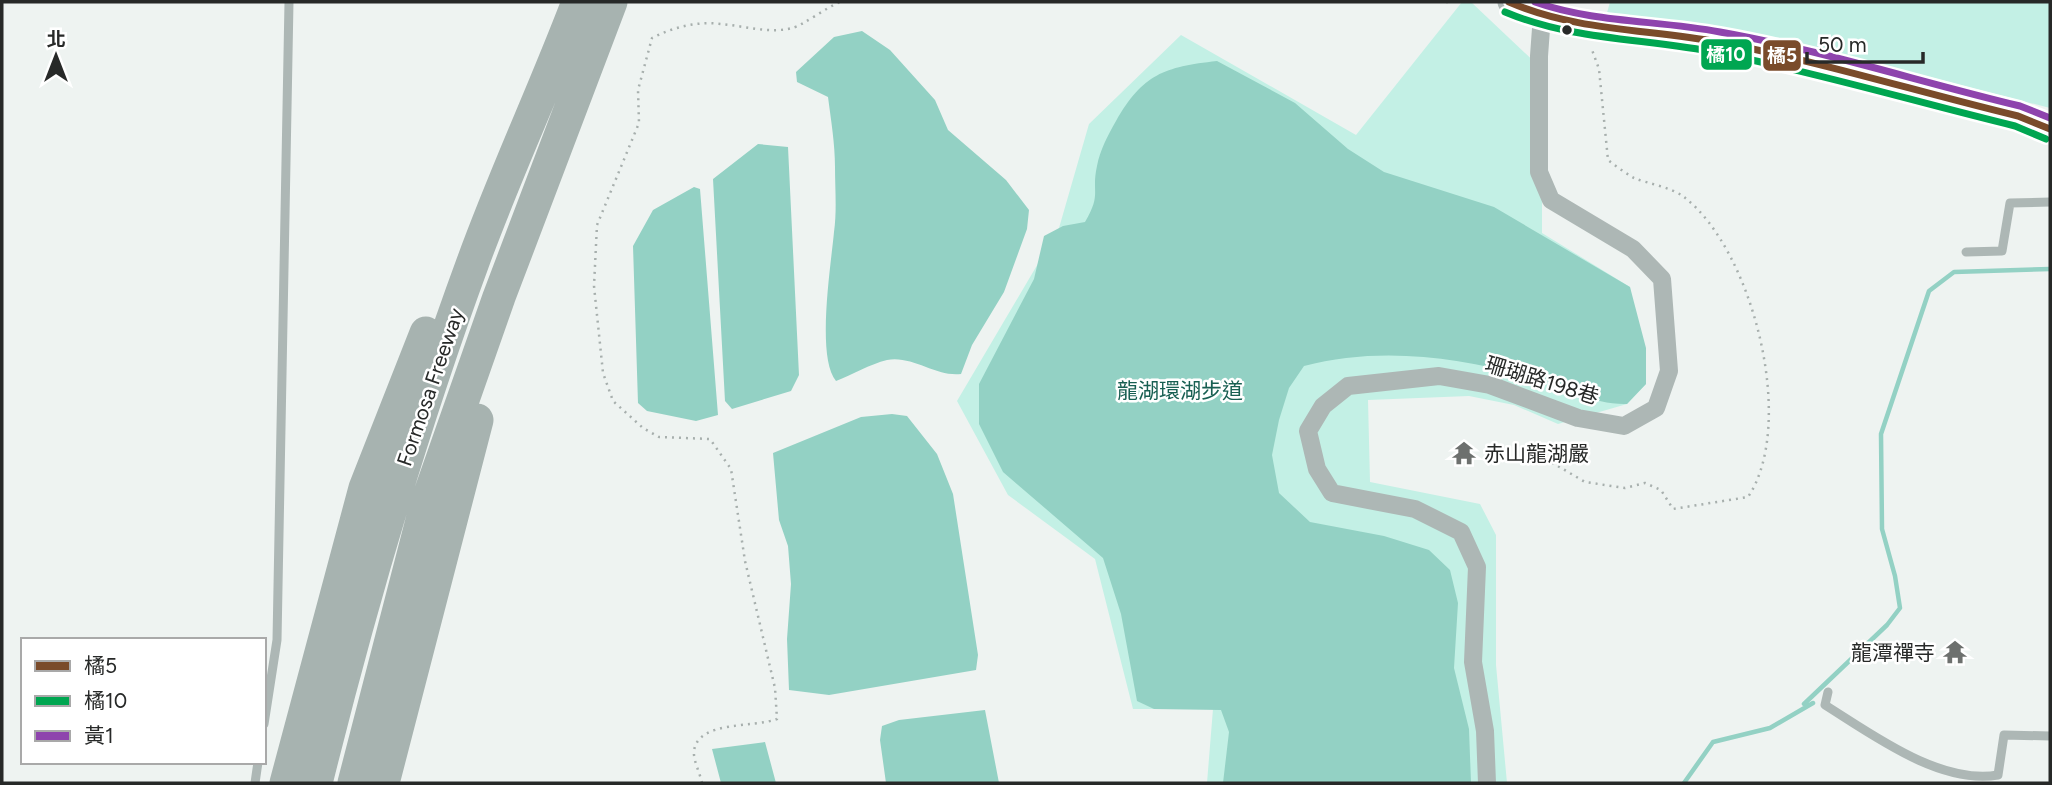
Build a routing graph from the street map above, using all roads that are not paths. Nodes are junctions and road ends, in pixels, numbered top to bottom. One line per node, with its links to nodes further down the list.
1 (289, 2): 12 (lane)
2 (578, 2): 6 (highway, Formosa Freeway)
3 (611, 2): 8 (highway, Formosa Freeway)
4 (1509, 2): 5 (street)
5 (1542, 15): 7 (street); 20 (street, 珊瑚路198巷)
6 (540, 101): 16 (highway); 17 (highway, Formosa Freeway)
7 (2050, 129)
8 (548, 175): 18 (highway, Formosa Freeway); 19 (highway)
9 (2050, 202): 10 (lane)
10 (1966, 252)
11 (1828, 692): 13 (lane)
12 (266, 711)
13 (2050, 736)
14 (258, 764): 15 (lane)
15 (255, 783)
16 (286, 783)
17 (316, 783)
18 (354, 783)
19 (383, 783)
20 (1487, 783)

